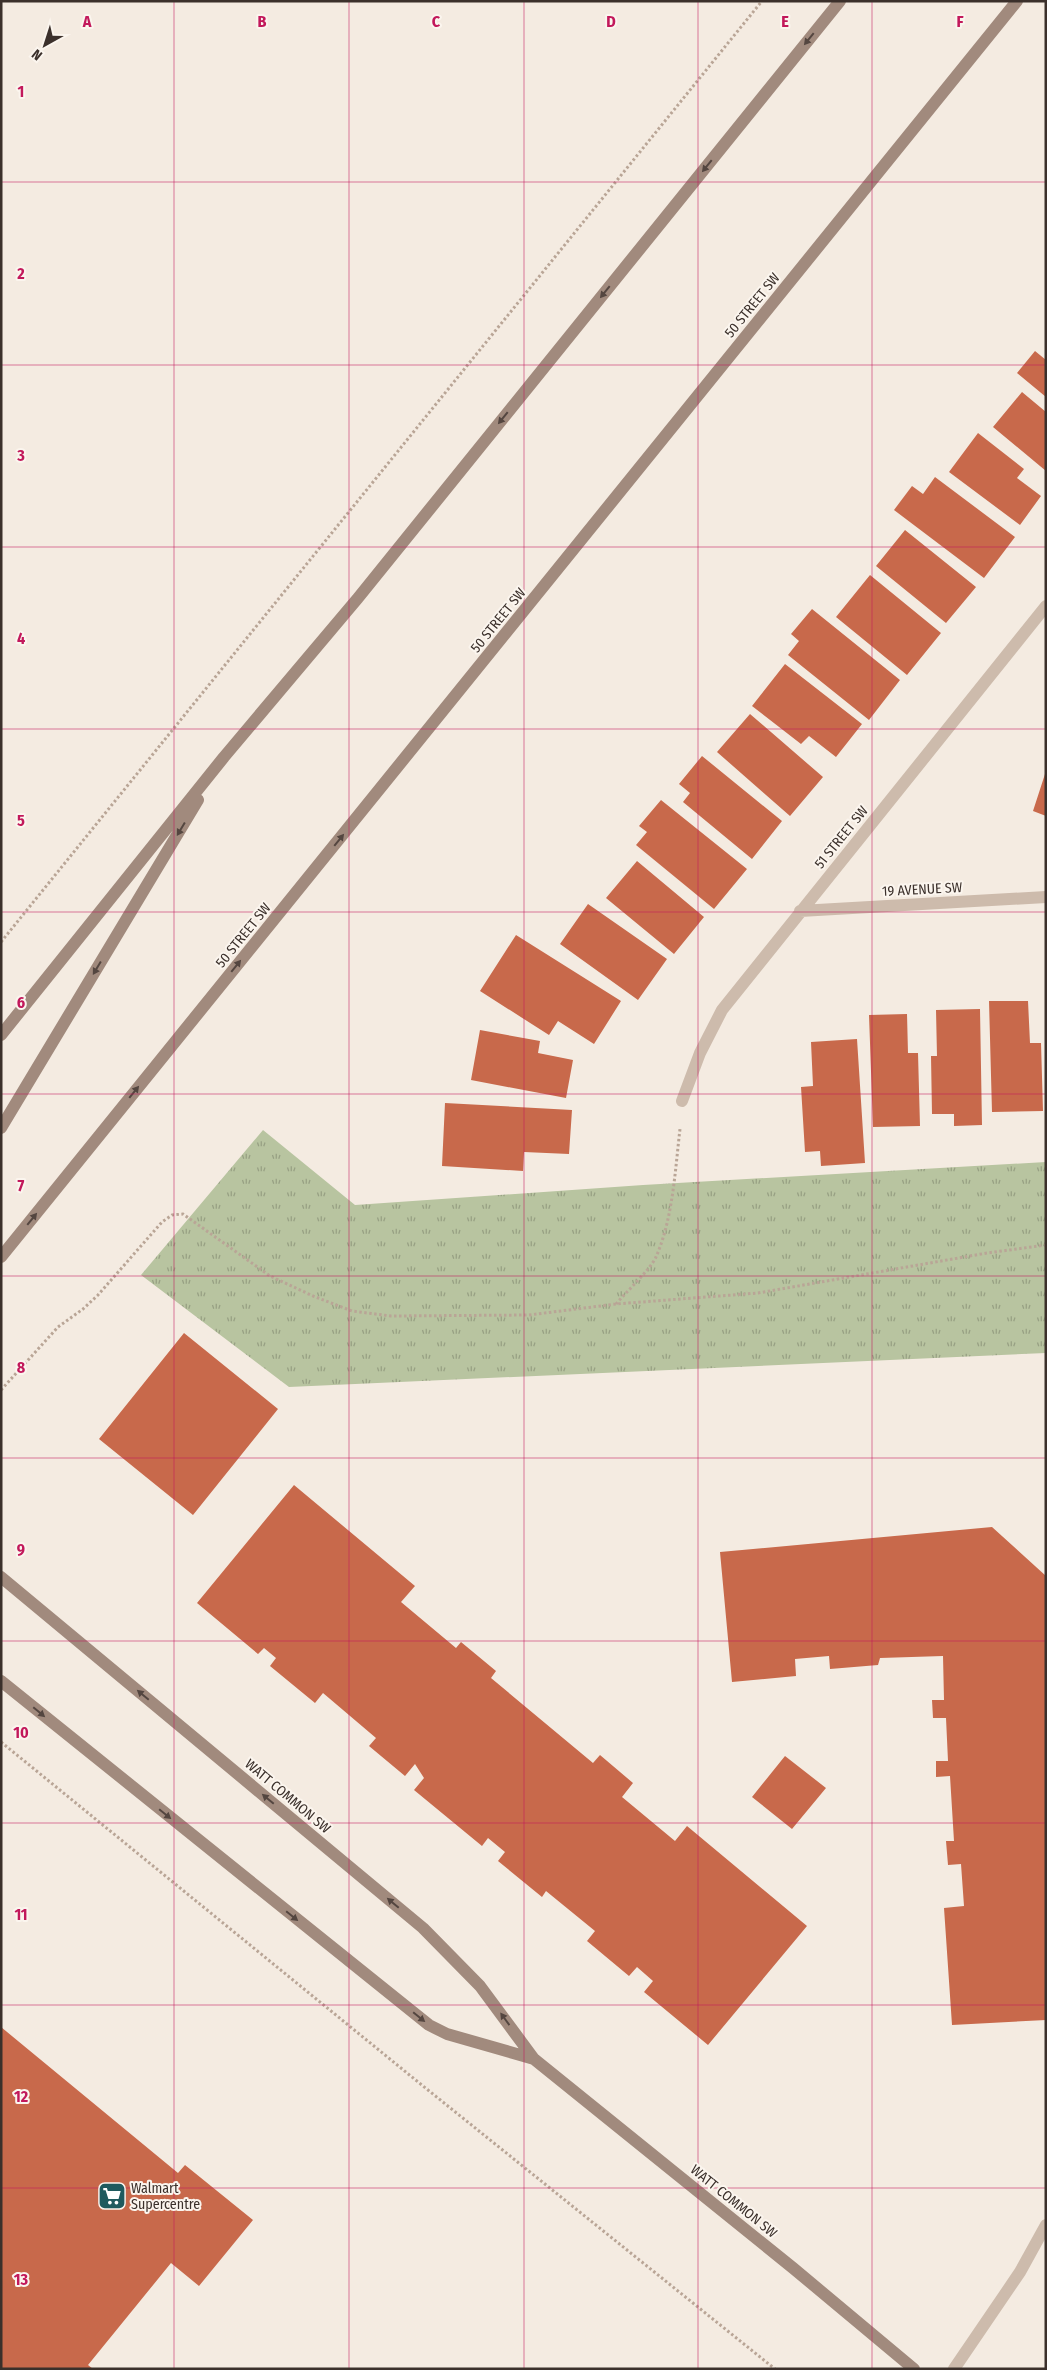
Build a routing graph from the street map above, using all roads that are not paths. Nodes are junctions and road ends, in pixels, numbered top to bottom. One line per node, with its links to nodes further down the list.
1 (840, 1): 4 (main road, one-way to 4)
2 (1016, 1): 10 (main road, 50 STREET SW, one-way to 2)
3 (1046, 606): 6 (street, 51 STREET SW)
4 (224, 757): 7 (main road); 9 (main road, one-way to 9)
5 (1046, 896): 6 (street, 19 AVENUE SW)
6 (800, 911): 8 (street, 51 STREET SW)
7 (1, 1035)
8 (682, 1101)
9 (1, 1128)
10 (1, 1256)
11 (1, 1577): 13 (main road, WATT COMMON SW, one-way to 11)
12 (1, 1681): 13 (main road, WATT COMMON SW, one-way to 13)
13 (534, 2059): 15 (main road, WATT COMMON SW)
14 (1046, 2225): 16 (street)
15 (914, 2369)
16 (954, 2369)

